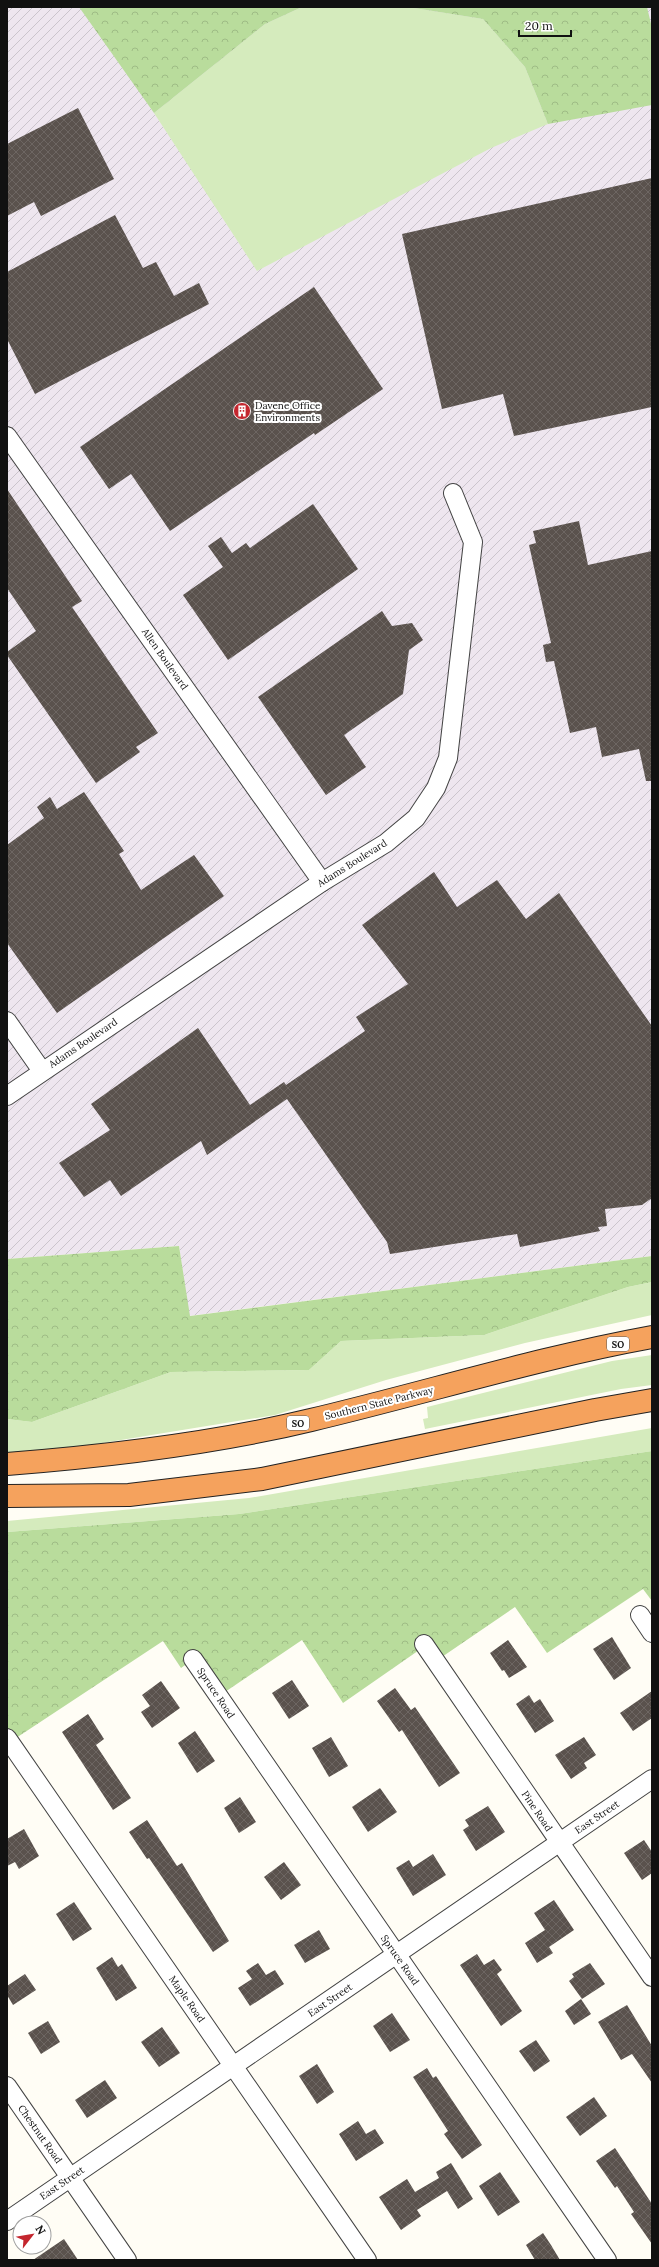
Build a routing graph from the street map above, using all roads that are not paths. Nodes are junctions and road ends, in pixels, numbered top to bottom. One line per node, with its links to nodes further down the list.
1 (7, 436): 3 (street, Allen Boulevard)
2 (453, 493): 3 (street, Adams Boulevard)
3 (322, 882): 5 (street, Adams Boulevard)
4 (7, 1021): 5 (street)
5 (42, 1071): 6 (street, Adams Boulevard)
6 (7, 1096)
7 (652, 1337): 11 (highway, Southern State Parkway / SO)
8 (652, 1400): 10 (highway)
9 (652, 1409): 10 (highway)
10 (595, 1410): 12 (highway)
11 (7, 1464)
12 (7, 1496)
13 (640, 1615): 14 (street)
14 (652, 1633)
15 (424, 1644): 19 (street, Pine Road)
16 (193, 1659): 20 (street, Spruce Road)
17 (7, 1738): 22 (street, Maple Road)
18 (652, 1779): 19 (street, East Street)
19 (559, 1843): 20 (street, East Street); 21 (street, Pine Road)
20 (396, 1955): 22 (street, East Street); 28 (street, Spruce Road)
21 (652, 1978)
22 (234, 2066): 24 (street, East Street); 27 (street, Maple Road)
23 (7, 2086): 24 (street, Chestnut Road)
24 (70, 2178): 25 (street, East Street); 26 (street, Chestnut Road)
25 (7, 2221)
26 (127, 2260)
27 (367, 2260)
28 (607, 2260)

